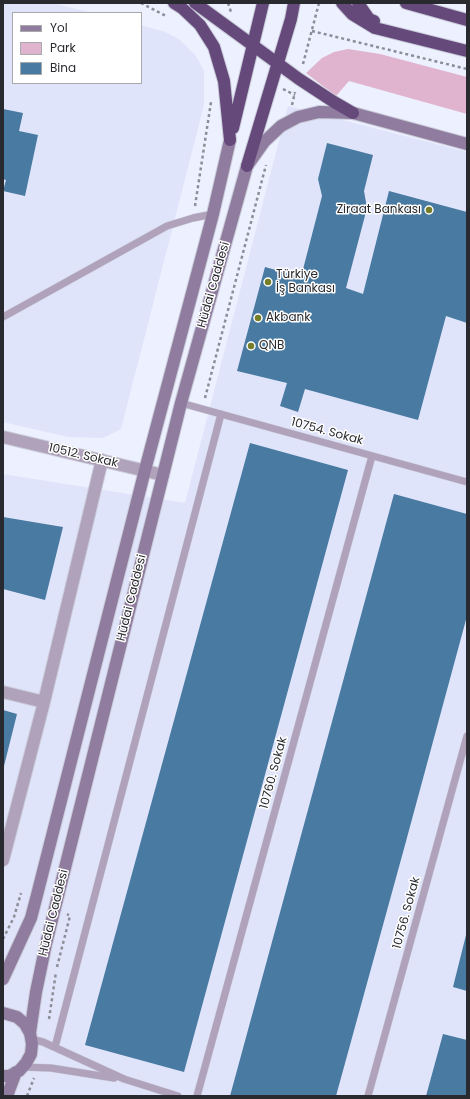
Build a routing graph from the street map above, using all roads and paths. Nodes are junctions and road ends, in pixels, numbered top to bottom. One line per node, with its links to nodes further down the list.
1 (141, 3): 9 (path)
2 (174, 3): 19 (highway)
3 (195, 3): 13 (highway)
4 (263, 3): 13 (highway)
5 (294, 3): 15 (highway)
6 (342, 3): 12 (highway)
7 (358, 3): 12 (highway)
8 (406, 3): 10 (highway)
9 (168, 16)
10 (467, 20)
11 (312, 31): 16 (path)
12 (390, 31): 14 (highway)
13 (254, 46): 15 (highway); 19 (highway)
14 (467, 51)
15 (278, 63): 18 (highway); 22 (highway)
16 (467, 69)
17 (211, 96): 24 (path)
18 (353, 113): 20 (street, Hüdai Caddesi); 22 (street, Hüdai Caddesi)
19 (230, 140): 23 (street, Hüdai Caddesi)
20 (467, 144)
21 (267, 163): 27 (path)
22 (248, 166): 26 (street, Hüdai Caddesi)
23 (213, 214): 24 (lane); 32 (street, Hüdai Caddesi)
24 (193, 218): 25 (lane)
25 (3, 317)
26 (181, 403): 27 (lane, 10754. Sokak); 33 (street, Hüdai Caddesi)
27 (202, 408): 28 (lane, 10754. Sokak)
28 (221, 414): 30 (lane, 10754. Sokak); 44 (lane)
29 (3, 437): 31 (street, 10512. Sokak)
30 (372, 456): 34 (lane, 10754. Sokak); 52 (lane, 10760. Sokak)
31 (102, 460): 32 (street, 10512. Sokak); 36 (street)
32 (145, 470): 33 (street, 10512. Sokak); 40 (street, Hüdai Caddesi)
33 (163, 475): 39 (street, Hüdai Caddesi)
34 (467, 482)
35 (3, 692): 36 (street)
36 (44, 702): 38 (street)
37 (467, 736): 53 (lane, 10756. Sokak)
38 (3, 860)
39 (55, 909): 42 (path); 43 (street, Hüdai Caddesi)
40 (3, 979)
41 (3, 1013): 43 (street)
42 (49, 1020)
43 (30, 1036): 44 (lane); 46 (street, Hüdai Caddesi)
44 (55, 1047): 48 (lane)
45 (37, 1067): 46 (lane); 48 (lane); 50 (path)
46 (19, 1070): 47 (street); 49 (street)
47 (3, 1076)
48 (124, 1079): 51 (lane)
49 (7, 1096)
50 (28, 1096)
51 (178, 1096)
52 (197, 1096)
53 (368, 1096)

